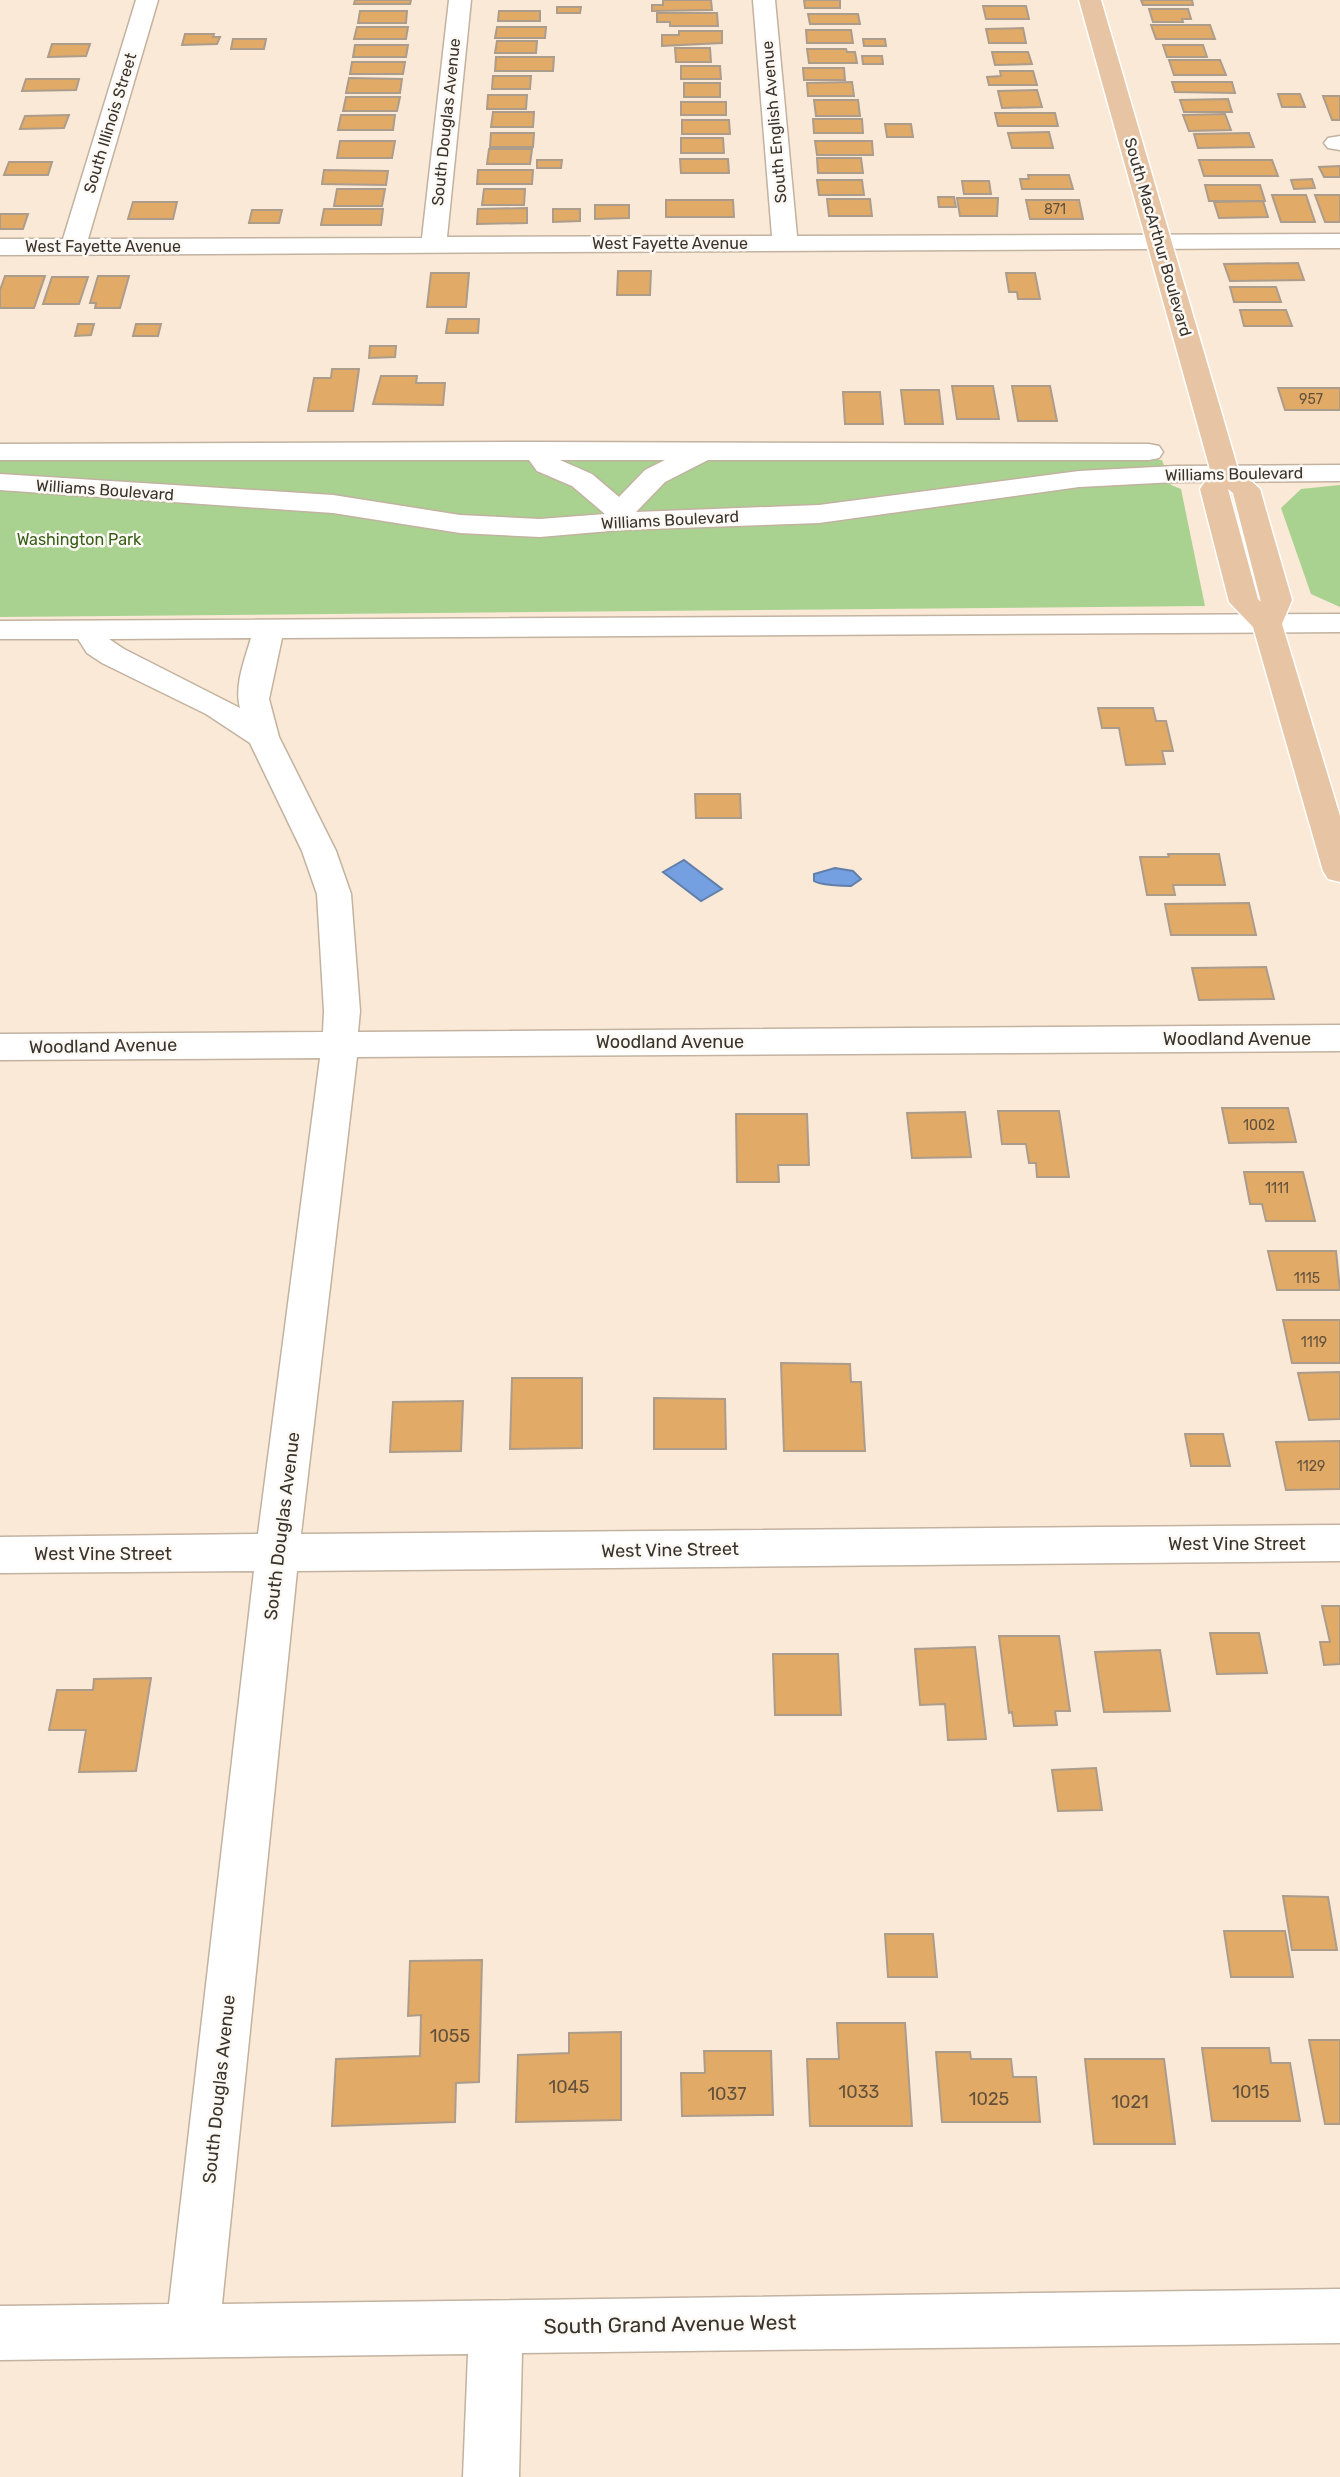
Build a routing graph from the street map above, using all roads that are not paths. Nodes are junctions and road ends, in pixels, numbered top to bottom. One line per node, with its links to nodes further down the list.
1 (147, 0): 9 (street, South Illinois Street)
2 (460, 0): 8 (street, South Douglas Avenue)
3 (764, 0): 7 (street, South English Avenue)
4 (1090, 0): 6 (main road, South MacArthur Boulevard)
5 (1340, 241): 6 (street, West Fayette Avenue)
6 (1158, 242): 7 (street, West Fayette Avenue); 14 (main road, South MacArthur Boulevard)
7 (785, 243): 8 (street, West Fayette Avenue)
8 (434, 244): 9 (street, West Fayette Avenue)
9 (73, 246): 10 (street, West Fayette Avenue)
10 (0, 247)
11 (535, 450): 12 (street, Williams Boulevard); 13 (street, Williams Boulevard); 17 (street)
12 (708, 450): 14 (street, Williams Boulevard); 17 (street)
13 (0, 452)
14 (1222, 463): 15 (street, Williams Boulevard); 17 (street, Williams Boulevard); 19 (main road, South MacArthur Boulevard)
15 (1340, 473)
16 (0, 482): 17 (street, Williams Boulevard)
17 (620, 517)
18 (1340, 623): 19 (street)
19 (1267, 624): 20 (street); 24 (main road, South MacArthur Boulevard)
20 (269, 629): 22 (street); 23 (street, South Douglas Avenue)
21 (0, 630): 22 (street)
22 (95, 630): 23 (street, South Douglas Avenue)
23 (263, 737): 26 (street, South Douglas Avenue)
24 (1340, 871)
25 (1340, 1038): 26 (street, Woodland Avenue)
26 (339, 1043): 27 (street, Woodland Avenue); 29 (street, South Douglas Avenue)
27 (0, 1047)
28 (1340, 1544): 29 (street, West Vine Street)
29 (277, 1554): 30 (street, West Vine Street); 33 (street, South Douglas Avenue)
30 (0, 1555)
31 (1340, 2316): 32 (street, South Grand Avenue West)
32 (496, 2326): 33 (street, South Grand Avenue West); 35 (street)
33 (193, 2329): 34 (street, South Grand Avenue West)
34 (0, 2333)
35 (491, 2477)

